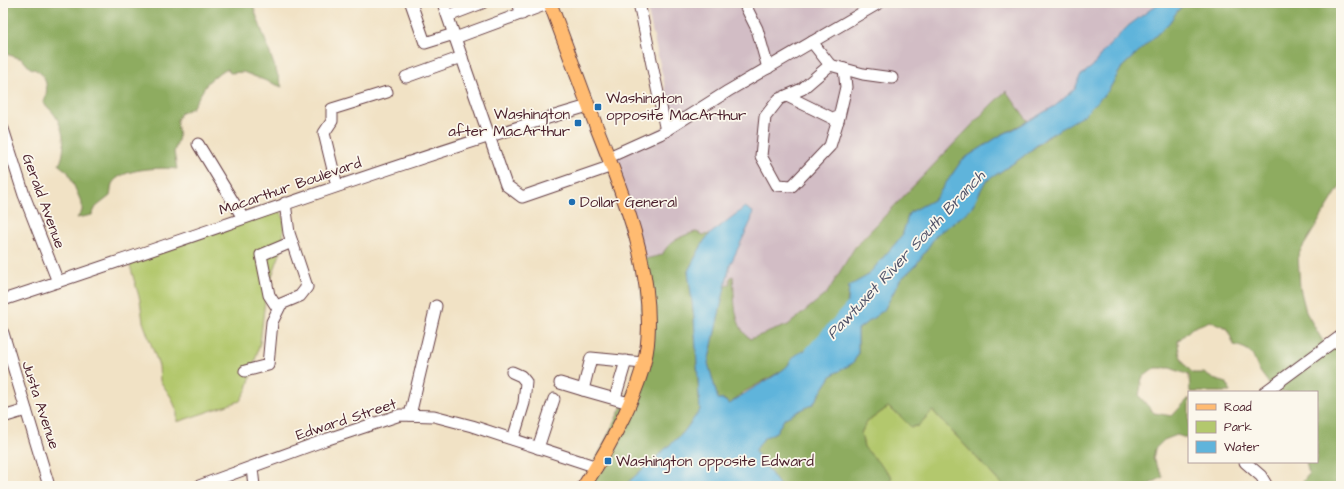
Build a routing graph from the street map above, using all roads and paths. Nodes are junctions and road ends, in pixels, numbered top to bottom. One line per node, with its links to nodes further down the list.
1 (411, 3): 11 (street)
2 (443, 3): 10 (street)
3 (482, 3): 10 (street)
4 (518, 3): 9 (street)
5 (550, 3): 9 (street); 21 (main road)
6 (639, 3): 24 (street)
7 (744, 3): 15 (street)
8 (880, 3): 12 (street)
9 (522, 14): 11 (street)
10 (448, 16): 11 (street)
11 (455, 36): 13 (street)
12 (812, 42): 14 (street); 15 (street)
13 (462, 57): 17 (street); 25 (street)
14 (830, 65): 16 (street); 20 (street)
15 (768, 68): 24 (street)
16 (844, 69): 18 (street); 22 (street)
17 (406, 77)
18 (892, 78)
19 (387, 92): 28 (street)
20 (787, 96): 22 (street); 22 (street)
21 (588, 106): 25 (street, Macarthur Boulevard); 27 (main road)
22 (838, 121)
23 (3, 129): 32 (street, Gerald Avenue)
24 (666, 131): 27 (street)
25 (490, 135): 27 (street); 28 (street, Macarthur Boulevard)
26 (198, 144): 30 (street)
27 (611, 161): 39 (main road)
28 (337, 186): 29 (street, Macarthur Boulevard)
29 (285, 203): 30 (street, Macarthur Boulevard); 31 (street)
30 (244, 218): 32 (street, Macarthur Boulevard)
31 (292, 242): 35 (street); 35 (street)
32 (58, 282): 33 (street, Macarthur Boulevard)
33 (3, 300)
34 (436, 306): 49 (street)
35 (278, 309): 40 (street)
36 (3, 333): 48 (street, Justa Avenue)
37 (1341, 336): 44 (street)
38 (626, 361): 39 (street); 43 (street); 45 (street)
39 (643, 363): 47 (main road)
40 (245, 371)
41 (512, 372): 51 (street)
42 (560, 383): 43 (street)
43 (583, 390): 45 (street)
44 (1266, 391)
45 (615, 398): 47 (street)
46 (554, 399): 52 (street)
47 (630, 402): 54 (main road)
48 (26, 410): 50 (street); 56 (street, Justa Avenue)
49 (410, 416): 51 (street, Edward Street); 55 (street, Edward Street)
50 (3, 417)
51 (513, 439): 52 (street, Edward Street)
52 (538, 448): 54 (street, Edward Street)
53 (1246, 463): 60 (street)
54 (597, 467): 59 (main road)
55 (252, 468): 57 (street, Edward Street); 58 (street)
56 (49, 486)
57 (199, 486)
58 (254, 486)
59 (584, 486)
60 (1267, 486)

